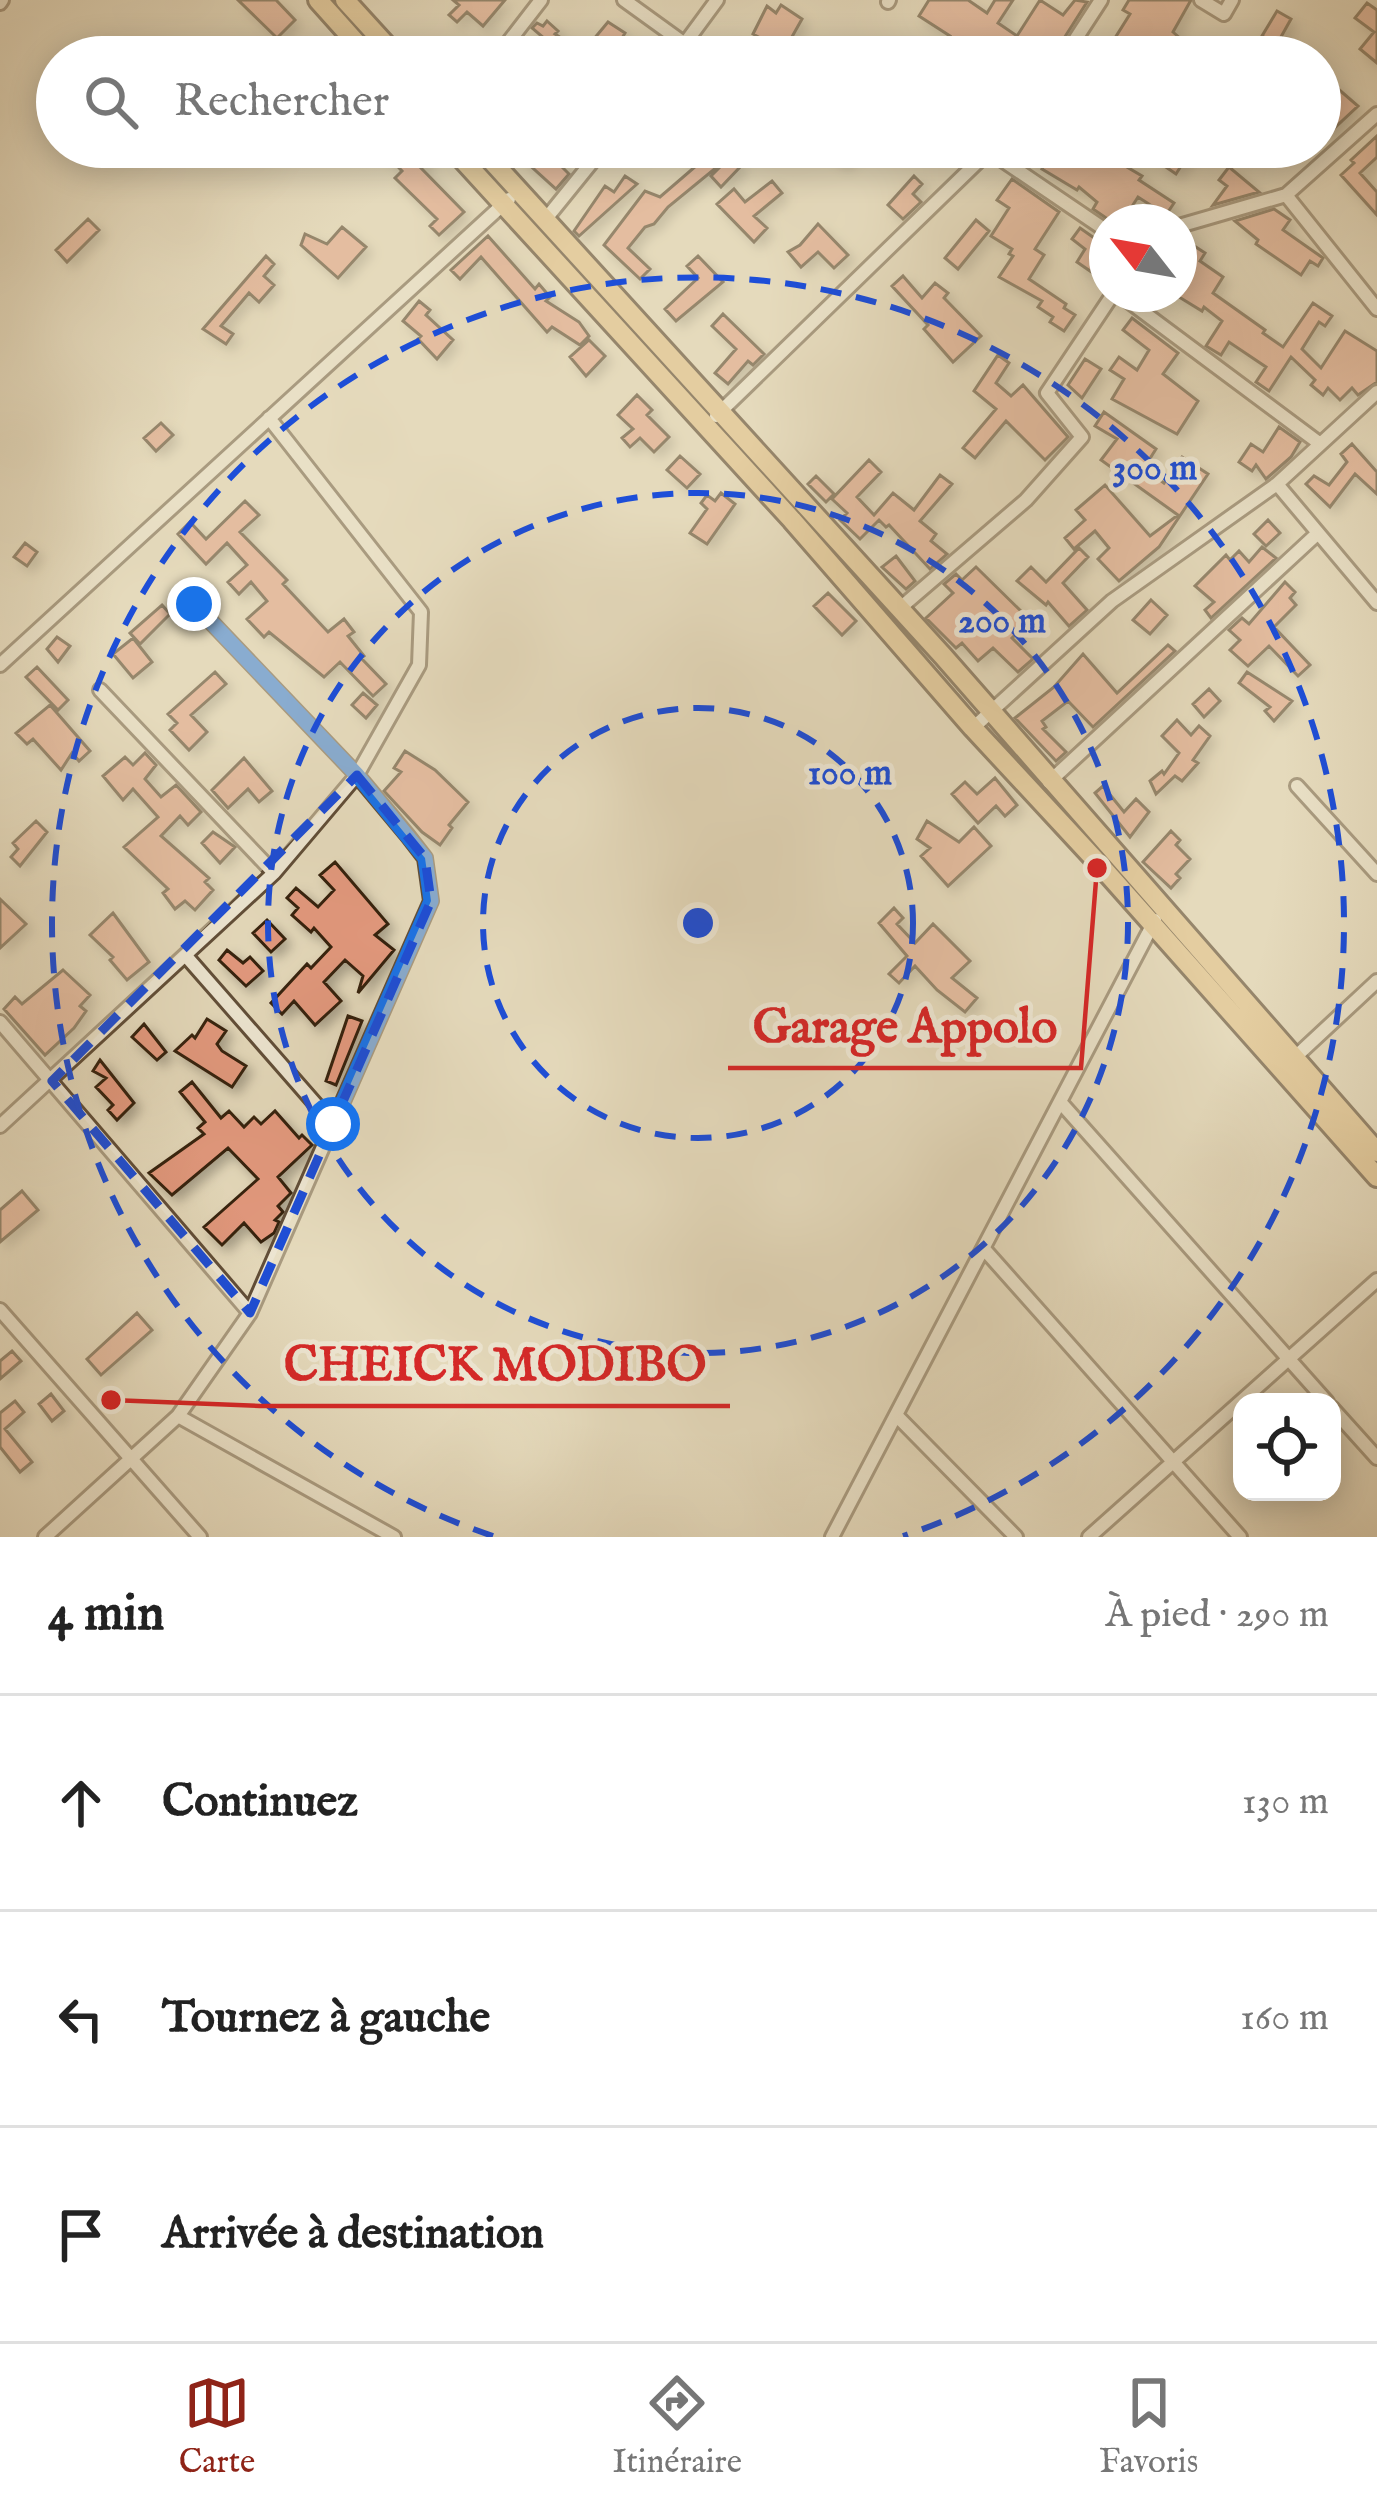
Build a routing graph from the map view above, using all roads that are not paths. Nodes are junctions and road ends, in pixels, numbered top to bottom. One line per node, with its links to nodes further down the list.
1 (318, 0): 9 (main road)
2 (345, 0): 10 (main road)
3 (541, 0): 11 (street)
4 (624, 0): 12 (street)
5 (717, 0): 13 (street)
6 (1101, 0): 14 (street)
7 (1201, 0): 8 (street)
8 (1232, 0)
9 (350, 36)
10 (378, 36)
11 (513, 36)
12 (674, 36)
13 (691, 36)
14 (1078, 36)
15 (1377, 114): 16 (street)
16 (1341, 146)
17 (477, 168): 24 (main road)
18 (493, 168): 24 (main road)
19 (587, 168): 26 (street)
20 (971, 168): 33 (street)
21 (1018, 168): 25 (street)
22 (1316, 168): 23 (street)
23 (1286, 195): 27 (street); 28 (street)
24 (511, 196): 26 (main road); 32 (street); 33 (main road)
25 (1089, 219)
26 (545, 220): 33 (main road)
27 (1197, 221)
28 (1377, 309)
29 (1104, 312): 39 (street)
30 (1141, 312): 34 (street)
31 (1377, 392): 34 (street)
32 (269, 418): 40 (street); 44 (street)
33 (714, 418): 39 (main road); 43 (main road)
34 (1319, 443): 35 (street)
35 (1277, 484): 36 (street); 42 (street)
36 (1318, 533): 37 (street); 45 (street)
37 (1377, 603)
38 (194, 604): 44 (street)
39 (899, 608): 42 (main road)
40 (0, 665)
41 (100, 690): 47 (street)
42 (991, 713): 43 (street); 45 (main road)
43 (973, 728): 49 (main road)
44 (357, 775): 47 (street); 56 (street)
45 (1049, 782): 49 (main road)
46 (1297, 786): 48 (street)
47 (274, 873): 50 (street)
48 (1377, 874)
49 (1158, 917): 53 (main road); 55 (street)
50 (186, 956): 54 (street); 56 (street)
51 (1377, 981): 53 (street)
52 (0, 1022): 54 (street)
53 (1288, 1064): 58 (main road); 59 (main road)
54 (52, 1081): 57 (street); 63 (street)
55 (1062, 1104): 60 (street); 64 (street)
56 (333, 1124): 63 (street)
57 (0, 1126)
58 (1377, 1152)
59 (1377, 1178)
60 (984, 1249): 66 (street); 71 (street)
61 (1377, 1280): 64 (street)
62 (0, 1310): 70 (street)
63 (250, 1313): 67 (street)
64 (1288, 1359): 65 (street); 71 (street)
65 (1318, 1393)
66 (896, 1415): 75 (street); 76 (street)
67 (178, 1417): 70 (street); 74 (street)
68 (1341, 1418): 69 (street)
69 (1377, 1458)
70 (129, 1460): 72 (street); 73 (street)
71 (1173, 1462): 77 (street); 78 (street)
72 (45, 1537)
73 (200, 1537)
74 (394, 1537)
75 (832, 1537)
76 (1016, 1537)
77 (1089, 1537)
78 (1240, 1537)

